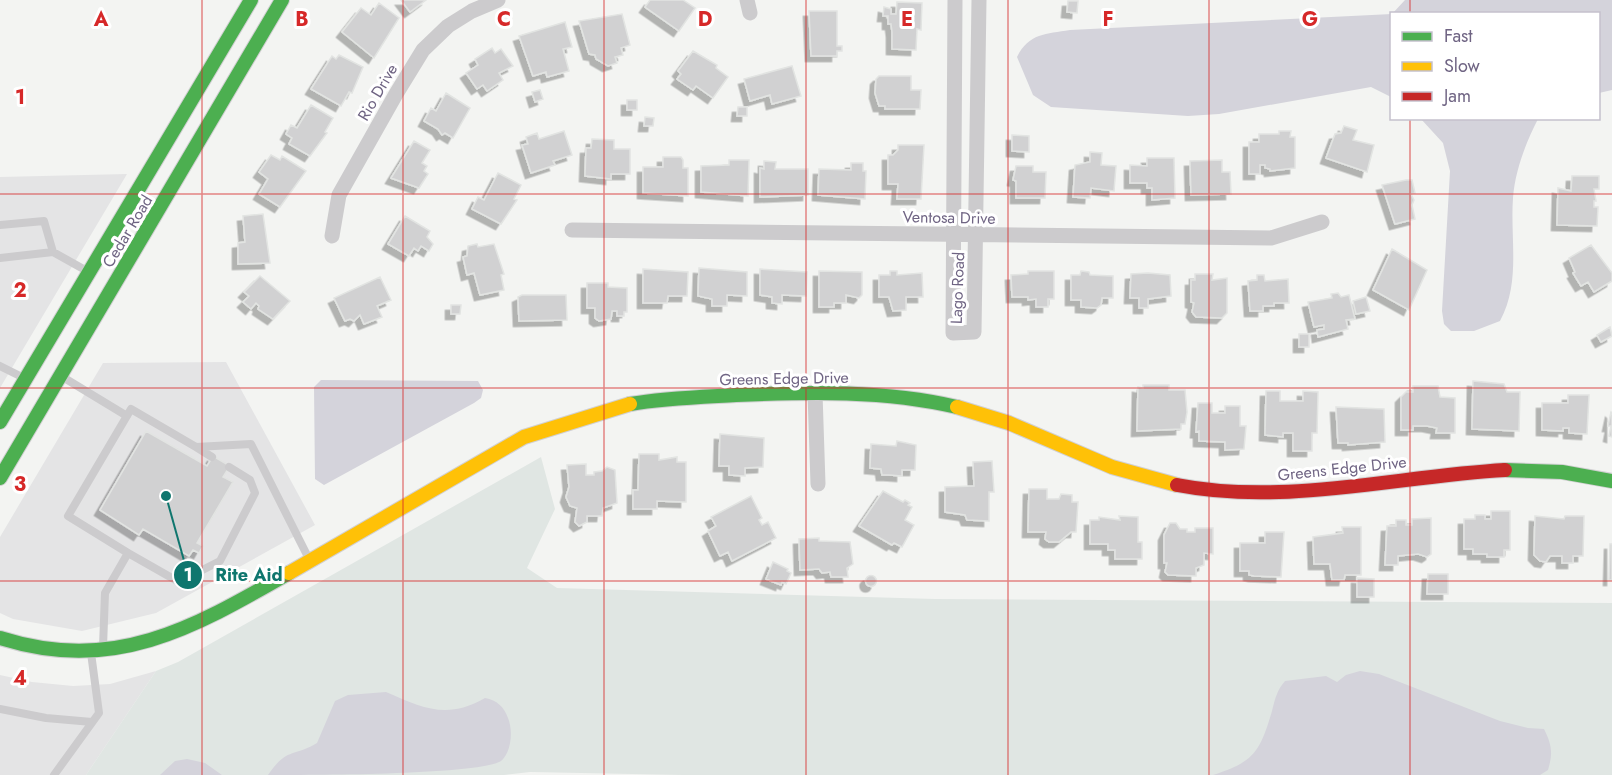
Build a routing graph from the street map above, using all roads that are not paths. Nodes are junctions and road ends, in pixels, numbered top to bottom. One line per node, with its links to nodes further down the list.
1 (251, 0): 14 (street, Cedar Road)
2 (282, 0): 16 (street, Cedar Road)
3 (498, 0): 9 (street, Rio Drive)
4 (955, 0): 10 (street, Lago Road)
5 (979, 0): 11 (street, Lago Road)
6 (1322, 222): 11 (street, Ventosa Drive)
7 (0, 225): 12 (lane)
8 (572, 230): 10 (street, Ventosa Drive)
9 (332, 236)
10 (955, 236): 11 (street, Ventosa Drive); 11 (street, Lago Road)
11 (976, 236)
12 (54, 252): 13 (lane); 14 (lane)
13 (0, 258)
14 (89, 272): 17 (street, Cedar Road)
15 (0, 366): 17 (lane)
16 (61, 376): 19 (lane); 24 (street, Cedar Road)
17 (25, 379): 20 (street, Cedar Road)
18 (814, 393): 25 (street, Greens Edge Drive); 26 (street); 28 (street, Greens Edge Drive)
19 (127, 416): 21 (lane); 27 (lane)
20 (0, 422)
21 (196, 447): 22 (lane); 28 (lane)
22 (212, 457)
23 (229, 467): 27 (lane)
24 (0, 478)
25 (1612, 481)
26 (818, 484)
27 (128, 552): 30 (lane)
28 (310, 560): 30 (street, Greens Edge Drive)
29 (0, 639): 30 (street, Greens Edge Drive)
30 (97, 651): 32 (lane)
31 (0, 709): 32 (lane)
32 (92, 722): 33 (lane)
33 (54, 775)

